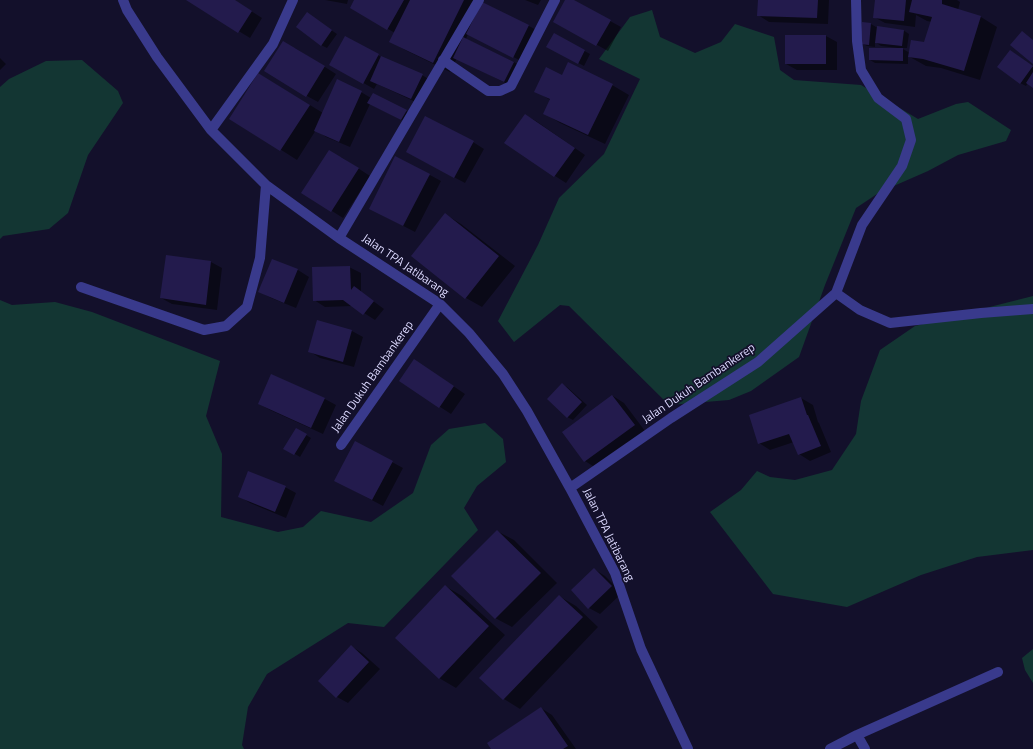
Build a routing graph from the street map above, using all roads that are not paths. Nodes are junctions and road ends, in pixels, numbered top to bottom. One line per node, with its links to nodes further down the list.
1 (123, 0): 7 (street, Jalan TPA Jatibarang)
2 (293, 0): 7 (street)
3 (479, 0): 6 (street)
4 (555, 0): 6 (street)
5 (856, 0): 11 (street, Jalan Dukuh Bambankerep)
6 (444, 60): 9 (street)
7 (211, 130): 8 (street, Jalan TPA Jatibarang)
8 (266, 185): 9 (street, Jalan TPA Jatibarang); 10 (street)
9 (338, 238): 12 (street, Jalan TPA Jatibarang)
10 (81, 287)
11 (836, 293): 13 (street); 15 (street, Jalan Dukuh Bambankerep)
12 (440, 304): 14 (street, Jalan Dukuh Bambankerep); 15 (street, Jalan TPA Jatibarang)
13 (1033, 309)
14 (341, 445)
15 (570, 488): 18 (street, Jalan TPA Jatibarang)
16 (998, 672): 17 (street)
17 (857, 735): 19 (street); 20 (street)
18 (688, 749)
19 (830, 749)
20 (865, 749)

